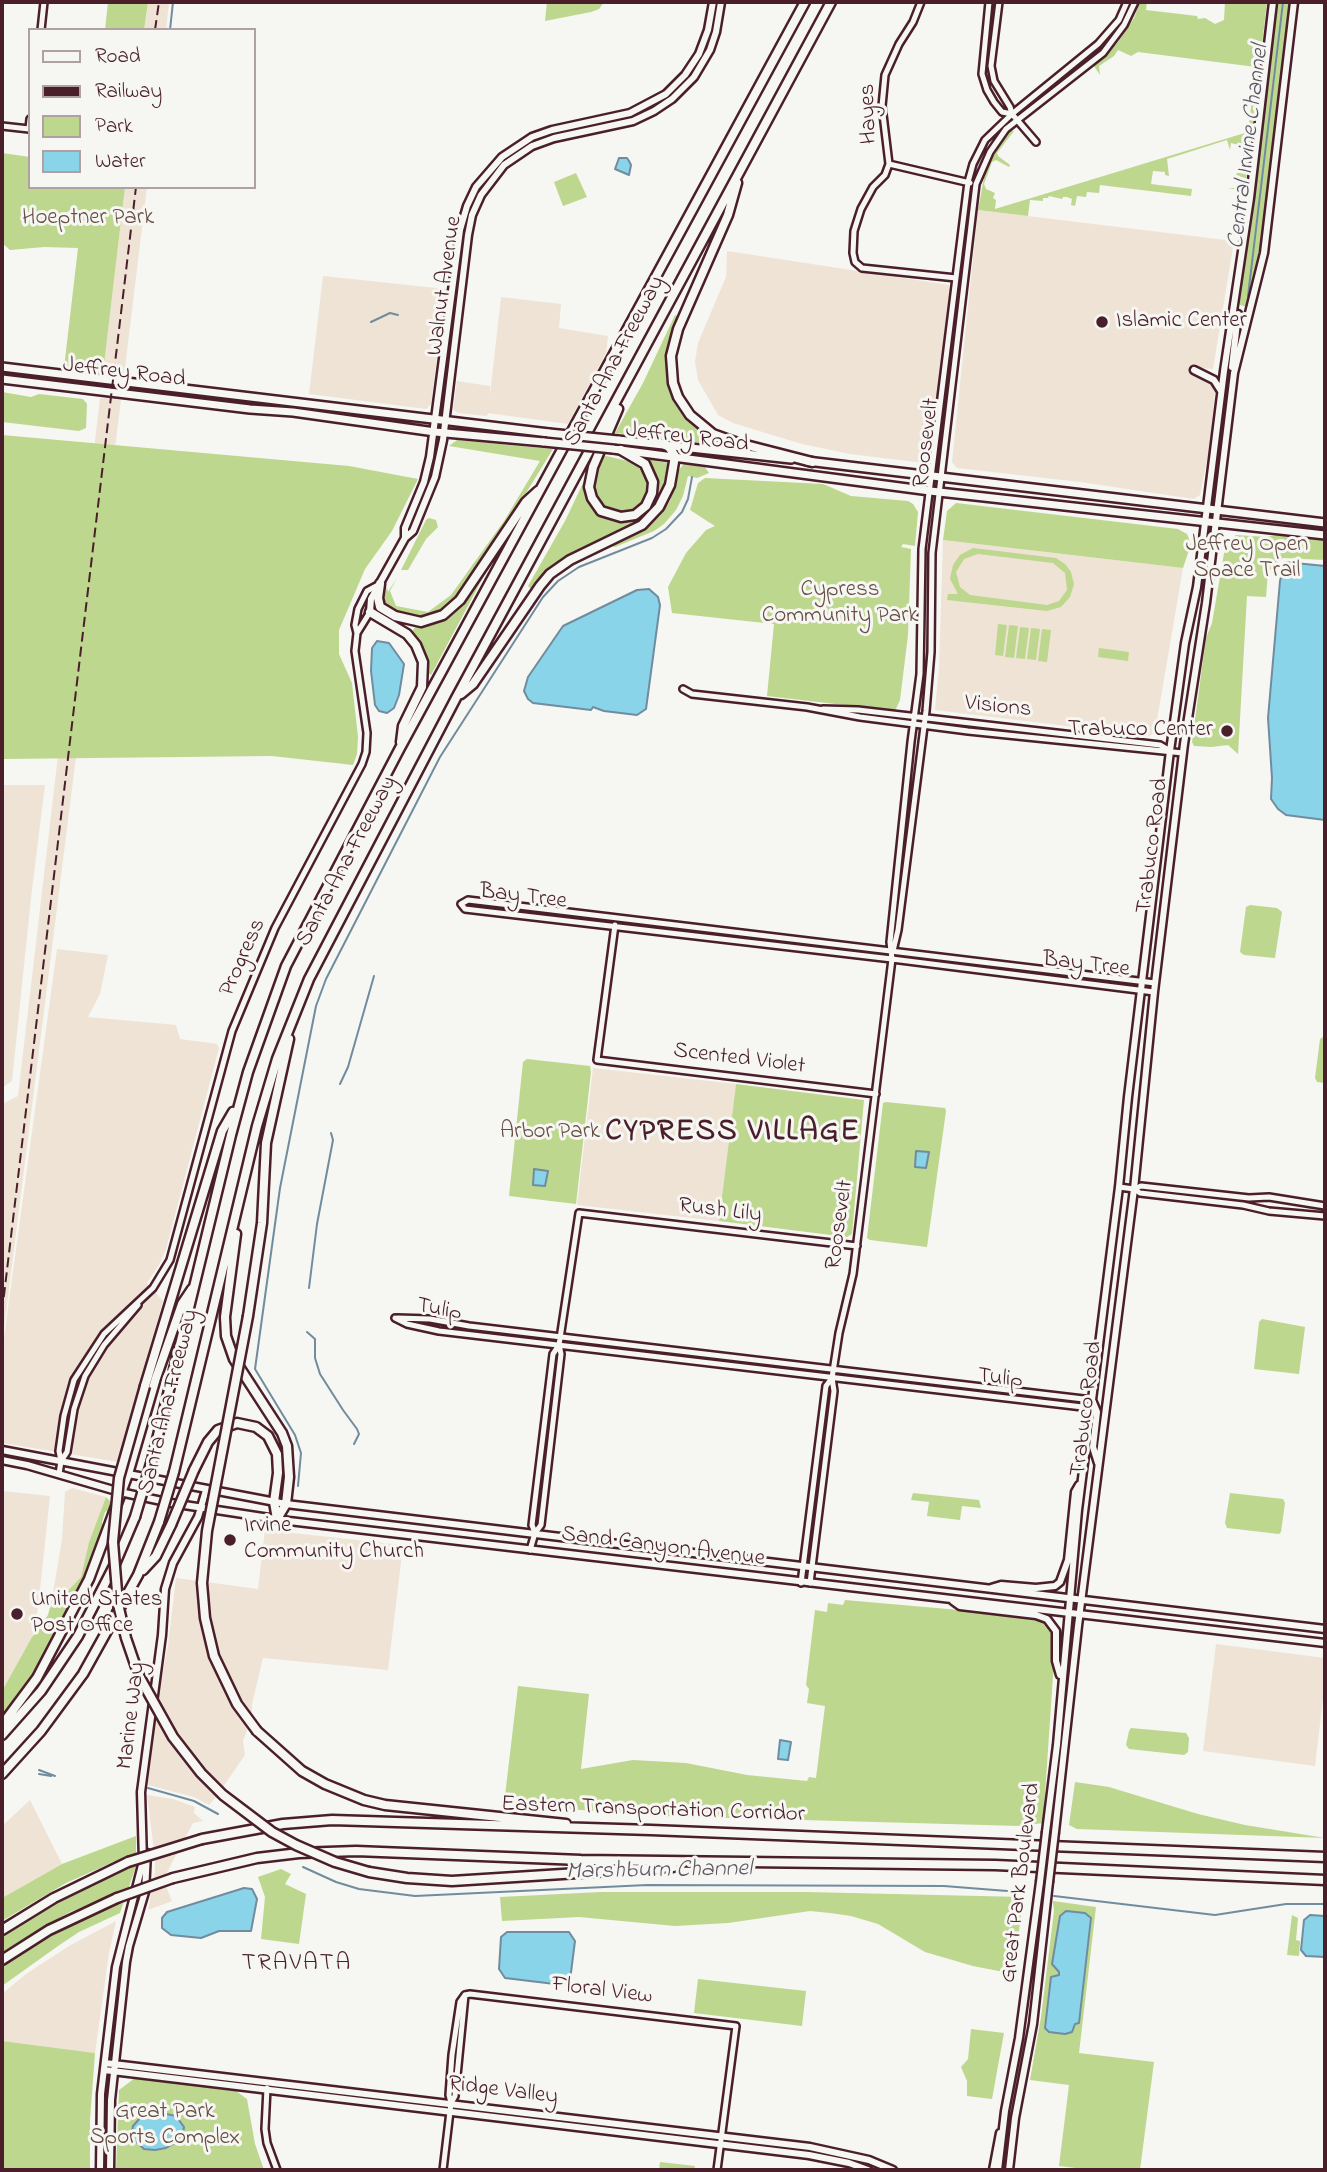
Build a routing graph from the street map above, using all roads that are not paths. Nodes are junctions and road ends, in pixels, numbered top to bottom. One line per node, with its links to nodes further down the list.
1 (44, 2): 13 (street)
2 (713, 2): 14 (main road, Walnut Avenue)
3 (722, 2): 15 (main road, Walnut Avenue)
4 (805, 2): 47 (highway, Santa Ana Freeway)
5 (831, 2): 21 (highway, Santa Ana Freeway)
6 (921, 2): 20 (street, Hayes)
7 (989, 2): 16 (street)
8 (999, 2): 16 (street)
9 (1126, 2): 16 (street, Roosevelt)
10 (1135, 2): 16 (street, Roosevelt)
11 (1273, 2): 25 (main road, Trabuco Road)
12 (1294, 2): 26 (main road, Trabuco Road)
13 (41, 28)
14 (644, 107): 15 (main road); 37 (main road, Walnut Avenue)
15 (646, 115): 38 (main road, Walnut Avenue)
16 (1014, 117): 19 (street); 22 (street, Roosevelt); 23 (street, Roosevelt)
17 (2, 126): 18 (street)
18 (28, 129)
19 (1036, 142)
20 (890, 164): 22 (street); 24 (street, Hayes)
21 (743, 166): 27 (highway, Santa Ana Freeway); 44 (highway)
22 (968, 182): 23 (street); 24 (street, Roosevelt)
23 (976, 184): 31 (street, Roosevelt)
24 (956, 278): 30 (street, Roosevelt)
25 (1235, 313): 26 (main road); 32 (main road); 34 (main road, Trabuco Road)
26 (1249, 316): 32 (main road, Trabuco Road)
27 (636, 365): 42 (highway); 61 (highway, Santa Ana Freeway)
28 (2, 367): 35 (main road, Jeffrey Road)
29 (1194, 370): 34 (main road)
30 (945, 371): 31 (street); 45 (street, Roosevelt)
31 (954, 372): 46 (street, Roosevelt)
32 (1234, 373): 51 (main road, Trabuco Road)
33 (2, 379): 36 (main road, Jeffrey Road)
34 (1222, 394): 50 (main road, Trabuco Road)
35 (347, 408): 36 (main road); 37 (main road, Jeffrey Road)
36 (293, 412): 39 (main road, Jeffrey Road)
37 (436, 419): 38 (main road, Jeffrey Road); 39 (main road, Walnut Avenue)
38 (445, 421): 40 (main road, Walnut Avenue); 41 (main road, Jeffrey Road, bridge)
39 (435, 432): 40 (main road, Jeffrey Road); 56 (main road, Walnut Avenue)
40 (444, 433): 42 (main road, Jeffrey Road, bridge); 56 (main road, Walnut Avenue)
41 (663, 444): 43 (highway); 44 (main road, Jeffrey Road)
42 (617, 450): 43 (main road, Jeffrey Road)
43 (674, 456): 48 (main road, Jeffrey Road); 61 (highway)
44 (812, 462): 45 (main road, Jeffrey Road)
45 (932, 477): 46 (main road, Jeffrey Road); 48 (street, Roosevelt)
46 (942, 478): 49 (street, Roosevelt); 50 (main road, Jeffrey Road)
47 (545, 484): 57 (highway); 64 (highway, Santa Ana Freeway)
48 (930, 491): 49 (main road, Jeffrey Road); 62 (street, Roosevelt)
49 (940, 492): 52 (main road, Jeffrey Road); 63 (street, Roosevelt)
50 (1207, 508): 51 (main road, Jeffrey Road); 52 (main road, Trabuco Road)
51 (1218, 509): 53 (main road, Trabuco Road); 54 (main road, Jeffrey Road)
52 (1205, 523): 53 (main road, Jeffrey Road); 65 (main road, Trabuco Road)
53 (1216, 523): 55 (main road, Jeffrey Road); 66 (main road, Trabuco Road)
54 (1325, 523)
55 (1325, 535)
56 (405, 538): 57 (main road, Walnut Avenue)
57 (380, 584): 58 (main road, Walnut Avenue); 59 (street, Progress)
58 (370, 612): 59 (street); 64 (highway)
59 (356, 633): 92 (street, Progress)
60 (684, 689): 62 (street, Visions)
61 (456, 698): 75 (highway, Santa Ana Freeway)
62 (914, 720): 63 (street, Visions); 69 (street, Roosevelt)
63 (925, 722): 65 (street, Visions); 69 (street, Roosevelt)
64 (400, 748): 77 (highway, Santa Ana Freeway)
65 (1170, 751): 66 (street, Visions); 71 (main road, Trabuco Road)
66 (1183, 753): 72 (main road, Trabuco Road)
67 (615, 918): 68 (street); 68 (street, Bay Tree); 69 (street, Bay Tree)
68 (614, 927): 70 (street, Bay Tree); 76 (street, Scented Violet)
69 (893, 951): 70 (street, Roosevelt); 71 (street, Bay Tree)
70 (892, 958): 73 (street, Bay Tree); 76 (street, Roosevelt)
71 (1142, 981): 72 (street, Bay Tree); 73 (main road, Trabuco Road)
72 (1155, 983): 74 (main road, Trabuco Road)
73 (1141, 990): 74 (street, Bay Tree); 78 (main road, Trabuco Road)
74 (1154, 992): 79 (main road, Trabuco Road)
75 (296, 1009): 80 (highway, Santa Ana Freeway); 122 (highway, bridge)
76 (876, 1094): 83 (street, Roosevelt)
77 (240, 1100): 84 (highway, Santa Ana Freeway); 125 (highway, bridge)
78 (1119, 1187): 79 (street); 89 (main road, Trabuco Road)
79 (1134, 1189): 81 (street); 82 (street); 93 (main road, Trabuco Road)
80 (241, 1193): 100 (highway); 107 (highway, Santa Ana Freeway, bridge)
81 (1325, 1206)
82 (1325, 1216)
83 (857, 1247): 85 (street, Rush Lily); 87 (street, Roosevelt)
84 (195, 1283): 95 (highway); 120 (highway, Santa Ana Freeway, bridge)
85 (560, 1336): 86 (street); 86 (street, Tulip); 87 (street, Tulip)
86 (559, 1345): 88 (street, Tulip); 103 (street)
87 (833, 1370): 88 (street, Roosevelt); 89 (street, Tulip)
88 (832, 1378): 89 (street, Tulip); 105 (street, Roosevelt); 106 (street, Roosevelt)
89 (1092, 1404): 93 (main road); 96 (main road, Trabuco Road)
90 (2, 1450): 92 (main road, Sand Canyon Avenue)
91 (2, 1460): 94 (main road, Sand Canyon Avenue)
92 (61, 1461): 94 (street, Progress); 95 (main road, Sand Canyon Avenue)
93 (1098, 1465): 113 (main road, Trabuco Road)
94 (60, 1474): 98 (main road, Sand Canyon Avenue)
95 (128, 1474): 97 (main road, Sand Canyon Avenue); 98 (highway)
96 (1082, 1480): 110 (main road); 111 (main road, Trabuco Road)
97 (206, 1490): 99 (main road, Sand Canyon Avenue); 101 (main road, Marine Way)
98 (120, 1492): 101 (main road, Sand Canyon Avenue); 119 (highway)
99 (274, 1502): 100 (main road, Sand Canyon Avenue); 102 (highway); 107 (highway, bridge)
100 (286, 1504): 102 (highway); 103 (main road, Sand Canyon Avenue)
101 (201, 1508): 102 (main road, Sand Canyon Avenue); 123 (main road, Marine Way)
102 (277, 1519): 104 (main road, Sand Canyon Avenue)
103 (535, 1533): 104 (street); 105 (main road, Sand Canyon Avenue)
104 (530, 1550): 108 (main road, Sand Canyon Avenue)
105 (804, 1567): 106 (main road, Sand Canyon Avenue); 108 (street, Roosevelt)
106 (812, 1567): 109 (street, Roosevelt); 110 (main road, Sand Canyon Avenue)
107 (138, 1575): 121 (highway, Santa Ana Freeway)
108 (801, 1583): 109 (main road, Sand Canyon Avenue)
109 (810, 1583): 112 (main road, Sand Canyon Avenue)
110 (988, 1589): 111 (main road, Sand Canyon Avenue)
111 (1069, 1599): 113 (main road, Sand Canyon Avenue); 114 (main road, Great Park Boulevard)
112 (951, 1600): 114 (main road, Sand Canyon Avenue); 118 (main road)
113 (1082, 1600): 115 (main road, Trabuco Road); 116 (main road, Sand Canyon Avenue)
114 (1067, 1614): 115 (main road, Sand Canyon Avenue); 118 (main road, Great Park Boulevard)
115 (1080, 1615): 117 (main road, Sand Canyon Avenue); 148 (main road, Great Park Boulevard, bridge)
116 (1325, 1629)
117 (1325, 1643)
118 (1061, 1680): 134 (main road, Great Park Boulevard, bridge)
119 (2, 1725)
120 (2, 1735)
121 (2, 1774)
122 (586, 1828): 124 (highway, Eastern Transportation Corridor); 127 (highway, Eastern Transportation Corridor, bridge)
123 (142, 1831): 129 (main road, Marine Way); 130 (main road, Marine Way)
124 (1325, 1857)
125 (730, 1863): 126 (highway, Eastern Transportation Corridor); 128 (highway, Eastern Transportation Corridor, bridge)
126 (1325, 1880)
127 (2, 1930)
128 (2, 1960)
129 (104, 2067): 130 (main road, Ridge Valley); 139 (main road, Marine Way)
130 (115, 2068): 131 (main road, Ridge Valley); 132 (main road, Ridge Valley); 140 (main road, Marine Way)
131 (268, 2081): 132 (street); 133 (main road, Ridge Valley)
132 (267, 2090): 135 (main road, Ridge Valley); 141 (street)
133 (451, 2103): 135 (street); 136 (main road, Ridge Valley); 136 (street, Floral View)
134 (1005, 2110): 146 (main road); 147 (main road, Great Park Boulevard)
135 (450, 2112): 136 (main road, Ridge Valley); 142 (street)
136 (721, 2140): 137 (main road, Ridge Valley); 138 (main road, Ridge Valley); 143 (street)
137 (810, 2147): 138 (street); 145 (main road, Ridge Valley)
138 (809, 2155): 144 (main road, Ridge Valley)
139 (100, 2170)
140 (110, 2170)
141 (277, 2170)
142 (443, 2170)
143 (717, 2170)
144 (869, 2170)
145 (893, 2170)
146 (993, 2170)
147 (999, 2170)
148 (1011, 2170)

